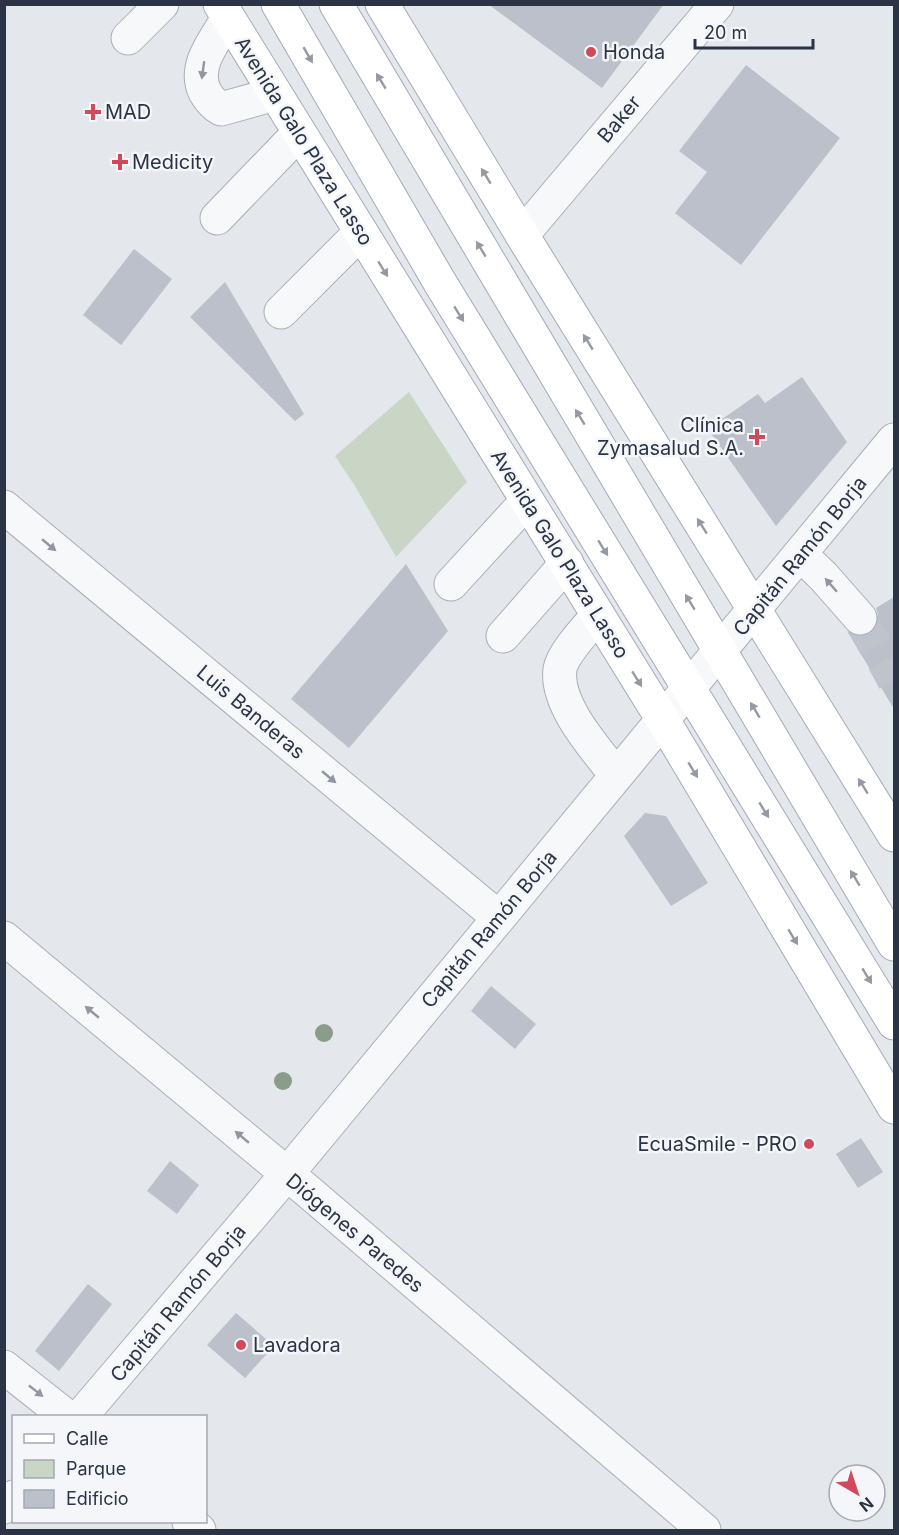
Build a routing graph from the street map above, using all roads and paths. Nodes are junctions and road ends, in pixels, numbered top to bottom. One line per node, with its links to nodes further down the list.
1 (162, 4): 7 (street)
2 (278, 4): 25 (main road, Avenida Galo Plaza Lasso, one-way to 25)
3 (336, 4): 24 (main road, one-way to 3)
4 (382, 4): 12 (main road, one-way to 4)
5 (717, 4): 12 (street, Baker)
6 (224, 11): 8 (main road, Avenida Galo Plaza Lasso); 8 (street, one-way to 8)
7 (128, 38)
8 (275, 94): 9 (main road, Avenida Galo Plaza Lasso)
9 (299, 133): 10 (street); 11 (main road, Avenida Galo Plaza Lasso)
10 (217, 218)
11 (360, 232): 13 (street); 15 (main road, Avenida Galo Plaza Lasso, one-way to 15)
12 (522, 235): 20 (main road, one-way to 12)
13 (280, 312)
14 (894, 440): 17 (street, Capitán Ramón Borja)
15 (527, 501): 18 (main road, Avenida Galo Plaza Lasso); 19 (street)
16 (4, 507): 29 (street, Luis Banderas, one-way to 29)
17 (801, 555): 20 (street, Capitán Ramón Borja); 22 (street, one-way to 17)
18 (567, 563): 21 (main road, Avenida Galo Plaza Lasso); 23 (street)
19 (451, 584)
20 (754, 611): 24 (street, Capitán Ramón Borja); 28 (main road, one-way to 20)
21 (598, 615): 26 (main road, Avenida Galo Plaza Lasso, one-way to 26); 27 (street)
22 (860, 618)
23 (503, 636)
24 (720, 653): 25 (street, Capitán Ramón Borja); 31 (main road, one-way to 24)
25 (689, 689): 26 (street, Capitán Ramón Borja); 32 (main road, Avenida Galo Plaza Lasso, one-way to 32)
26 (663, 720): 27 (street, Capitán Ramón Borja); 33 (main road, Avenida Galo Plaza Lasso, one-way to 33)
27 (616, 775): 29 (street, Capitán Ramón Borja)
28 (894, 835)
29 (498, 917): 34 (street, Capitán Ramón Borja)
30 (4, 938): 34 (street, Diógenes Paredes, one-way to 30)
31 (894, 944)
32 (894, 1023)
33 (894, 1107)
34 (287, 1174): 37 (street, Capitán Ramón Borja); 38 (street, Diógenes Paredes)
35 (4, 1366): 36 (street, one-way to 36)
36 (65, 1415)
37 (82, 1415)
38 (704, 1530)

